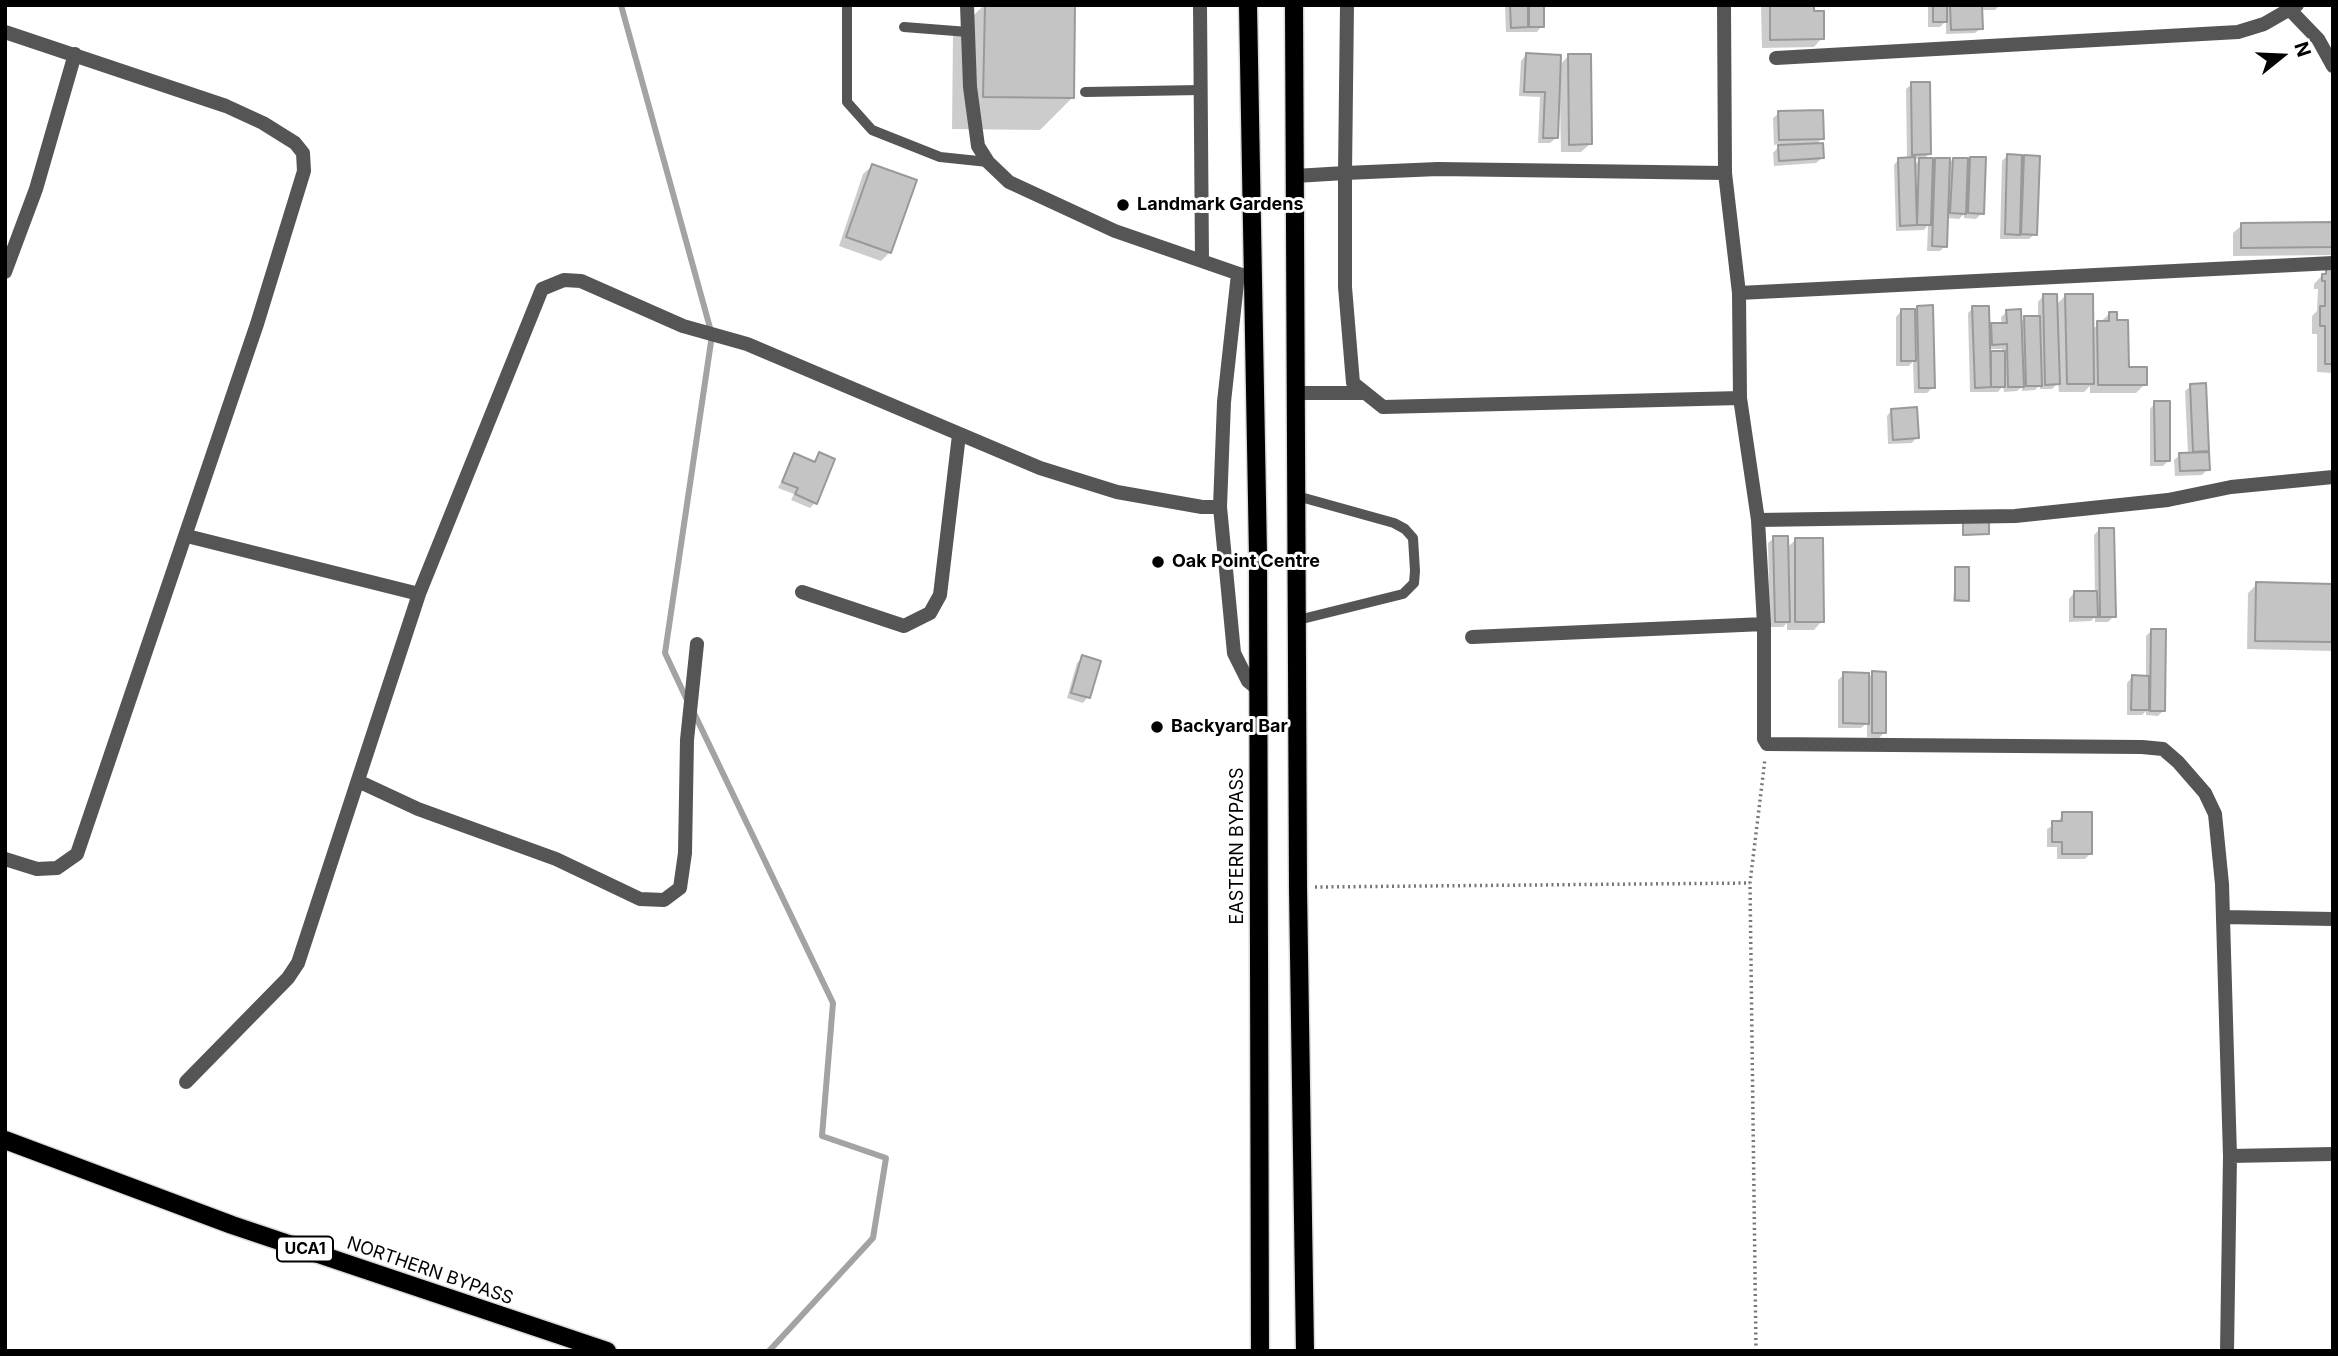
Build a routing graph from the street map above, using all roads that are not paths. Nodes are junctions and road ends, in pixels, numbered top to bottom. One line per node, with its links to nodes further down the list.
1 (847, 5): 17 (lane)
2 (967, 5): 11 (street)
3 (1199, 5): 15 (street)
4 (1248, 5): 24 (main road, EASTERN BYPASS)
5 (1294, 5): 20 (main road)
6 (1347, 5): 18 (street)
7 (1724, 5): 19 (street)
8 (2294, 8): 13 (street); 14 (street)
9 (904, 26): 11 (lane)
10 (5, 32): 12 (street)
11 (968, 32): 17 (street)
12 (75, 54): 23 (street); 34 (street)
13 (1776, 58)
14 (2333, 66)
15 (1200, 90): 16 (lane); 21 (street)
16 (1084, 92)
17 (988, 162): 21 (street)
18 (1345, 173): 19 (street); 20 (street); 27 (street)
19 (1726, 173): 25 (street)
20 (1294, 176): 26 (main road)
21 (1202, 261): 24 (street)
22 (2333, 263): 25 (street)
23 (5, 272)
24 (1245, 276): 32 (street); 41 (main road, EASTERN BYPASS)
25 (1739, 293): 28 (street)
26 (1297, 393): 27 (street); 31 (main road)
27 (1362, 393): 28 (street)
28 (1740, 398): 33 (street)
29 (959, 435): 32 (street); 35 (street); 36 (street)
30 (2333, 477): 33 (street)
31 (1297, 496): 37 (main road); 37 (lane)
32 (1220, 507): 41 (street)
33 (1758, 520): 38 (street)
34 (187, 536): 36 (street); 43 (street)
35 (802, 592)
36 (419, 594): 42 (street)
37 (1298, 620): 52 (main road)
38 (1764, 624): 39 (street); 44 (street)
39 (1472, 637)
40 (697, 644): 42 (street)
41 (1259, 690): 51 (main road, EASTERN BYPASS)
42 (360, 782): 46 (street)
43 (5, 859)
44 (2223, 917): 45 (street); 49 (street)
45 (2333, 919)
46 (186, 1082)
47 (5, 1140): 50 (main road, NORTHERN BYPASS / UCA1)
48 (2333, 1154): 49 (street)
49 (2230, 1156): 53 (street)
50 (607, 1351)
51 (1260, 1351)
52 (1305, 1351)
53 (2227, 1351)

